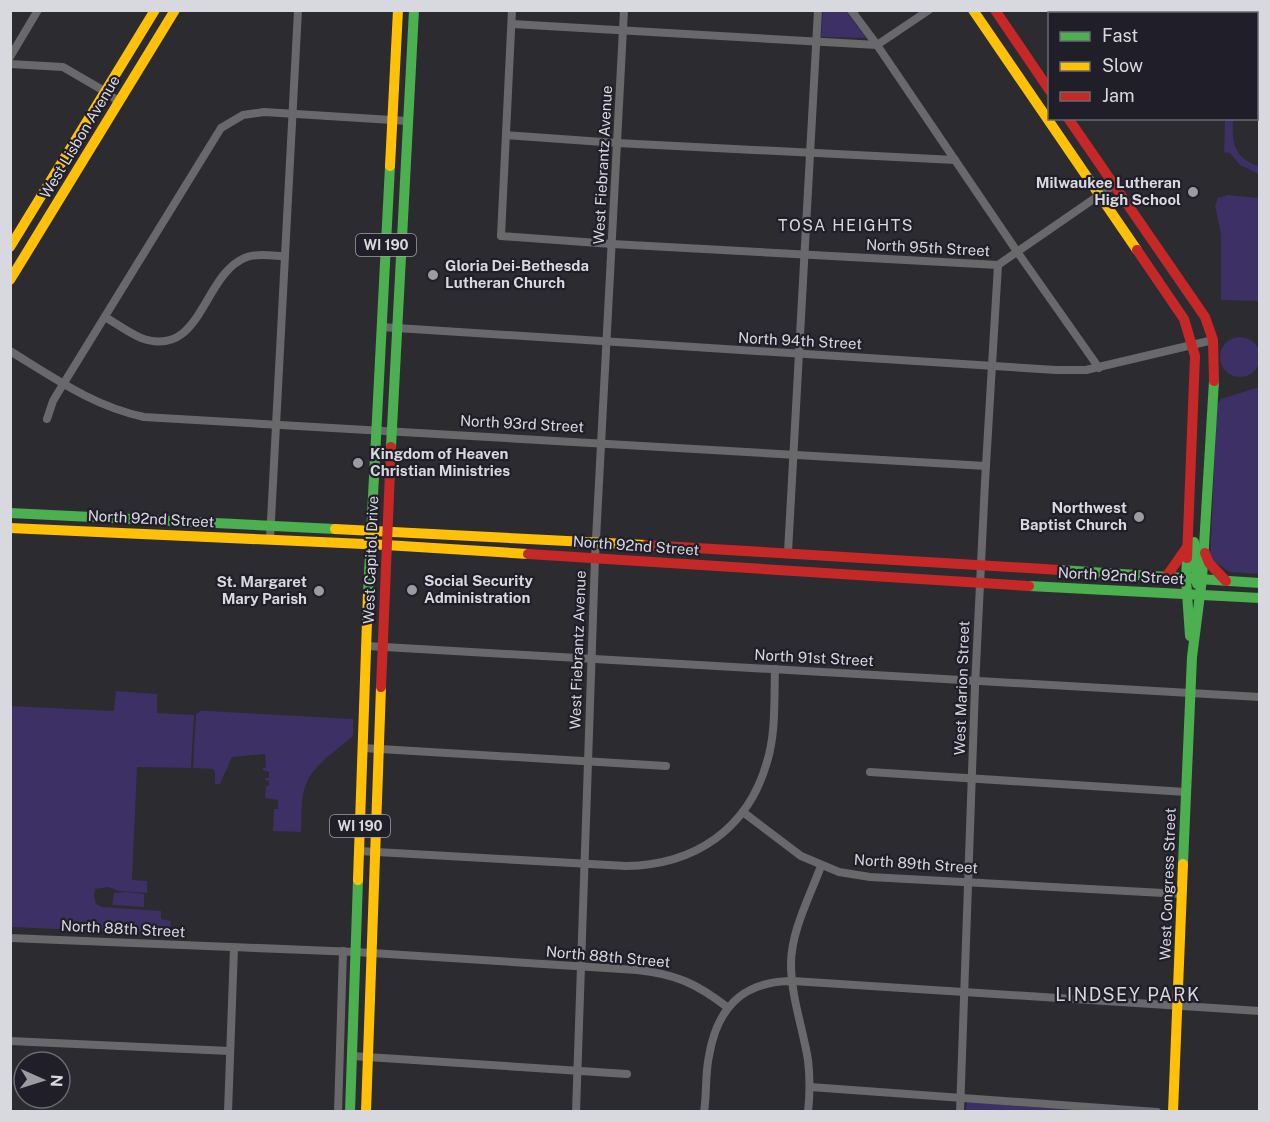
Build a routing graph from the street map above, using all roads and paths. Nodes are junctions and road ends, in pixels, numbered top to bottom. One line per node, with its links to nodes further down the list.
1 (38, 10): 18 (street)
2 (155, 10): 21 (main road, West Lisbon Avenue)
3 (175, 10): 22 (main road, West Lisbon Avenue)
4 (298, 10): 23 (street)
5 (398, 10): 24 (main road, West Capitol Drive / WI 190)
6 (414, 10): 26 (main road, West Capitol Drive / WI 190)
7 (512, 10): 14 (street)
8 (624, 10): 15 (street, West Fiebrantz Avenue)
9 (818, 10): 16 (street)
10 (851, 10): 17 (street)
11 (929, 10): 17 (street)
12 (973, 10): 32 (main road)
13 (995, 10): 20 (main road)
14 (512, 24): 15 (street); 27 (street)
15 (623, 31): 16 (street); 28 (street, West Fiebrantz Avenue)
16 (815, 43): 17 (street); 29 (street)
17 (877, 45): 30 (street)
18 (10, 57)
19 (10, 64): 21 (street)
20 (1048, 88)
21 (106, 92): 22 (street); 34 (main road, West Lisbon Avenue)
22 (119, 102): 39 (main road, West Lisbon Avenue)
23 (293, 114): 24 (street); 37 (street); 40 (street)
24 (392, 120): 26 (street); 41 (main road, West Capitol Drive / WI 190)
25 (1069, 120): 31 (main road, West Congress Street)
26 (408, 121): 42 (main road, West Capitol Drive / WI 190)
27 (506, 135): 28 (street); 33 (street, North 95th Street)
28 (617, 143): 29 (street); 33 (street, West Fiebrantz Avenue)
29 (809, 153): 30 (street); 36 (street)
30 (955, 160): 35 (street)
31 (1114, 185): 32 (street, North 95th Street); 43 (main road, West Congress Street)
32 (1099, 195): 35 (street, North 95th Street); 45 (main road)
33 (612, 244): 36 (street, North 95th Street); 44 (street, West Fiebrantz Avenue)
34 (10, 247)
35 (1018, 253): 38 (street, North 95th Street); 49 (street)
36 (804, 255): 38 (street, North 95th Street); 47 (street)
37 (284, 256): 40 (street); 52 (street)
38 (998, 265): 48 (street, West Marion Street)
39 (10, 280)
40 (105, 317): 50 (street)
41 (381, 327): 42 (street, North 94th Street); 53 (main road, West Capitol Drive / WI 190)
42 (397, 328): 44 (street, North 94th Street); 54 (main road, West Capitol Drive / WI 190)
43 (1213, 340): 45 (street, North 94th Street); 68 (main road, West Congress Street)
44 (606, 343): 47 (street, North 94th Street); 55 (street, West Fiebrantz Avenue)
45 (1194, 344): 49 (street, North 94th Street); 60 (main road, West Congress Street)
46 (10, 351): 50 (street, North 93rd Street)
47 (799, 355): 48 (street, North 94th Street); 56 (street)
48 (992, 366): 49 (street, North 94th Street); 57 (street, West Marion Street)
49 (1099, 368)
50 (63, 384): 51 (street); 52 (street, North 93rd Street)
51 (47, 419)
52 (275, 425): 53 (street, North 93rd Street); 59 (street)
53 (376, 430): 54 (street, North 93rd Street); 62 (main road, West Capitol Drive / WI 190)
54 (392, 430): 55 (street, North 93rd Street); 62 (main road, West Capitol Drive / WI 190)
55 (601, 442): 56 (street, North 93rd Street); 64 (street, West Fiebrantz Avenue)
56 (794, 454): 57 (street, North 93rd Street); 67 (street)
57 (986, 466): 70 (street, West Marion Street)
58 (10, 513): 59 (main road, North 92nd Street)
59 (270, 526): 62 (main road, North 92nd Street); 63 (street)
60 (1189, 526): 66 (main road, West Congress Street); 72 (main road)
61 (10, 528): 63 (main road, North 92nd Street)
62 (379, 532): 64 (main road, North 92nd Street); 65 (main road, West Capitol Drive / WI 190)
63 (270, 539): 65 (main road, North 92nd Street)
64 (596, 543): 67 (main road, North 92nd Street); 69 (street, West Fiebrantz Avenue)
65 (377, 545): 69 (main road, North 92nd Street); 79 (main road, West Capitol Drive / WI 190); 80 (main road, West Capitol Drive / WI 190)
66 (1188, 547): 71 (main road); 72 (main road, West Congress Street)
67 (788, 552): 70 (main road, North 92nd Street)
68 (1204, 552): 72 (main road, West Congress Street); 73 (main road)
69 (595, 558): 74 (main road, North 92nd Street); 82 (street, West Fiebrantz Avenue)
70 (981, 565): 71 (main road, North 92nd Street); 74 (street, West Marion Street)
71 (1166, 577): 72 (main road, North 92nd Street)
72 (1195, 579): 73 (main road, North 92nd Street); 76 (main road, West Congress Street); 77 (main road, West Congress Street)
73 (1226, 581): 75 (main road, North 92nd Street)
74 (981, 583): 76 (main road, North 92nd Street); 84 (street, West Marion Street)
75 (1260, 583)
76 (1187, 595): 77 (main road, North 92nd Street); 81 (main road, West Congress Street)
77 (1200, 595): 78 (main road, North 92nd Street); 81 (main road, West Congress Street)
78 (1260, 598)
79 (367, 646): 80 (street, North 91st Street); 87 (main road, West Capitol Drive / WI 190)
80 (382, 647): 82 (street, North 91st Street); 88 (main road, West Capitol Drive / WI 190)
81 (1192, 657): 85 (main road, West Congress Street)
82 (592, 659): 83 (street, North 91st Street); 89 (street, West Fiebrantz Avenue)
83 (775, 669): 84 (street, North 91st Street); 94 (street)
84 (975, 680): 85 (street, North 91st Street); 92 (street, West Marion Street)
85 (1190, 693): 86 (street, North 91st Street); 93 (main road, West Congress Street)
86 (1260, 697)
87 (363, 748): 88 (street); 95 (main road, West Capitol Drive / WI 190)
88 (378, 749): 89 (street); 96 (main road, West Capitol Drive / WI 190)
89 (588, 762): 90 (street); 97 (street, West Fiebrantz Avenue)
90 (666, 766)
91 (870, 772): 92 (street)
92 (972, 779): 93 (street); 99 (street, West Marion Street)
93 (1186, 792): 100 (main road, West Congress Street)
94 (743, 813): 97 (street); 98 (street, North 89th Street)
95 (359, 851): 96 (street); 104 (main road, West Capitol Drive / WI 190)
96 (375, 852): 97 (street); 105 (main road, West Capitol Drive / WI 190)
97 (585, 864): 106 (street, West Fiebrantz Avenue)
98 (821, 866): 99 (street, North 89th Street); 107 (street)
99 (969, 881): 100 (street, North 89th Street); 108 (street, West Marion Street)
100 (1182, 894): 109 (main road, West Congress Street)
101 (10, 938): 102 (street, North 88th Street)
102 (234, 948): 103 (street, North 88th Street); 113 (street)
103 (343, 951): 104 (street, North 88th Street); 121 (street)
104 (356, 952): 105 (street, North 88th Street); 114 (main road, West Capitol Drive / WI 190)
105 (372, 953): 106 (street, North 88th Street); 115 (main road, West Capitol Drive / WI 190)
106 (581, 967): 110 (street, North 88th Street); 116 (street, West Fiebrantz Avenue)
107 (793, 981): 108 (street); 110 (street); 118 (street)
108 (964, 992): 109 (street); 119 (street, West Marion Street)
109 (1178, 1006): 111 (street); 129 (main road, West Congress Street)
110 (727, 1007): 125 (street)
111 (1260, 1011)
112 (10, 1041): 113 (street)
113 (230, 1051): 120 (street)
114 (352, 1056): 115 (street); 122 (main road, West Capitol Drive / WI 190)
115 (368, 1057): 116 (street); 123 (main road, West Capitol Drive / WI 190)
116 (577, 1070): 117 (street); 124 (street, West Fiebrantz Avenue)
117 (627, 1074)
118 (810, 1087): 119 (street); 126 (street)
119 (961, 1097): 127 (street, West Marion Street); 128 (street)
120 (228, 1112)
121 (338, 1112)
122 (350, 1112)
123 (366, 1112)
124 (576, 1112)
125 (704, 1112)
126 (808, 1112)
127 (960, 1112)
128 (1157, 1112)
129 (1173, 1112)

